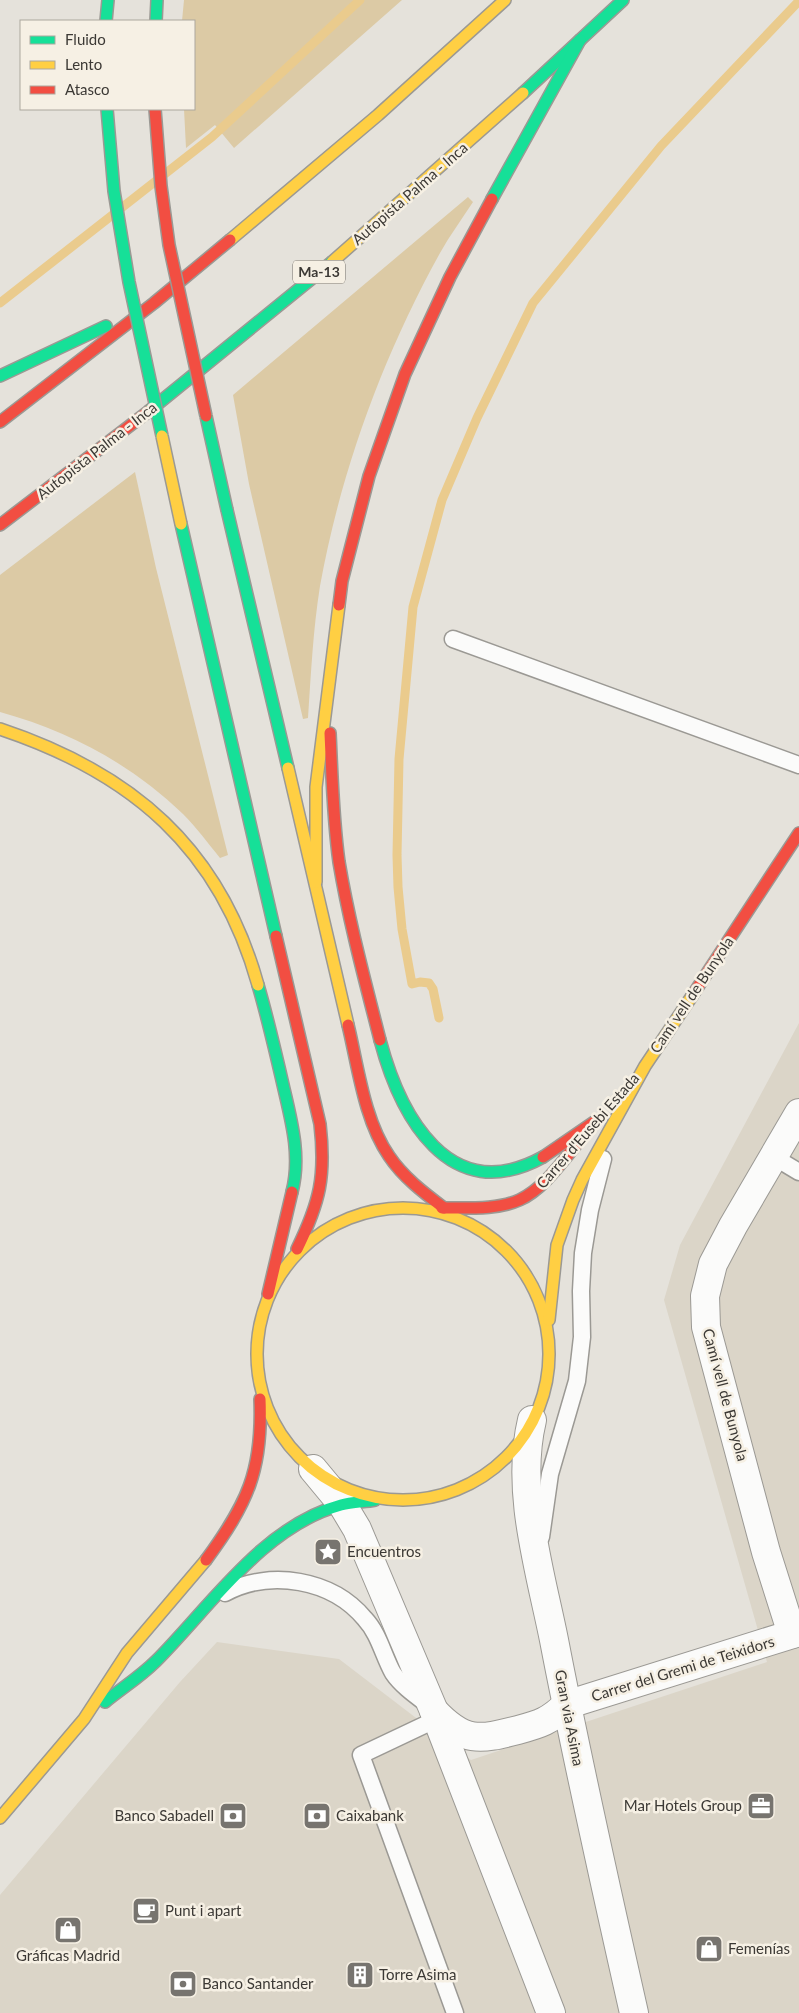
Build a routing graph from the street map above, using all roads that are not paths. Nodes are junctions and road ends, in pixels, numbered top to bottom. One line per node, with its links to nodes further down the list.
1 (108, 0): 5 (main road)
2 (157, 0): 6 (main road)
3 (506, 0): 10 (main road)
4 (622, 0): 7 (main road, Autopista Palma - Inca / Ma-13)
5 (106, 20)
6 (156, 20)
7 (580, 40): 13 (main road, Autopista Palma - Inca / Ma-13); 15 (main road)
8 (107, 110): 29 (main road, bridge)
9 (155, 110): 19 (main road, bridge)
10 (154, 302): 11 (main road); 12 (main road)
11 (0, 376)
12 (0, 422)
13 (0, 525)
14 (453, 639): 17 (lane)
15 (327, 690): 19 (main road); 21 (main road)
16 (0, 729): 30 (main road)
17 (799, 765)
18 (799, 833): 20 (main road, Camí vell de Bunyola)
19 (316, 882): 27 (main road)
20 (644, 1066): 21 (main road, Carrer d'Eusebi Estada); 23 (main road, Camí vell de Bunyola)
21 (603, 1113): 27 (main road, Carrer d'Eusebi Estada)
22 (799, 1113): 24 (street, Camí vell de Bunyola)
23 (612, 1128): 31 (main road, Camí vell de Bunyola); 37 (lane)
24 (786, 1148): 25 (lane); 39 (street, Camí vell de Bunyola)
25 (799, 1172)
26 (413, 1208): 27 (main road, Carrer d'Eusebi Estada); 28 (main road); 29 (main road)
27 (444, 1208): 28 (main road)
28 (462, 1220): 31 (main road)
29 (293, 1257): 30 (main road)
30 (268, 1294): 32 (main road)
31 (548, 1334): 33 (main road)
32 (260, 1378): 34 (main road); 42 (main road)
33 (532, 1420): 35 (main road); 37 (street, Gran via Asima)
34 (313, 1469): 35 (main road); 36 (street)
35 (389, 1500): 36 (main road)
36 (342, 1504): 38 (main road); 41 (street)
37 (538, 1559): 40 (street, Gran via Asima)
38 (208, 1603): 41 (lane); 42 (main road)
39 (796, 1633): 40 (street, Carrer del Gremi de Teixidors)
40 (566, 1705): 41 (street); 46 (street, Gran via Asima)
41 (435, 1715): 44 (lane); 45 (street)
42 (84, 1718): 43 (main road)
43 (0, 1818)
44 (455, 2013)
45 (551, 2013)
46 (634, 2013)

